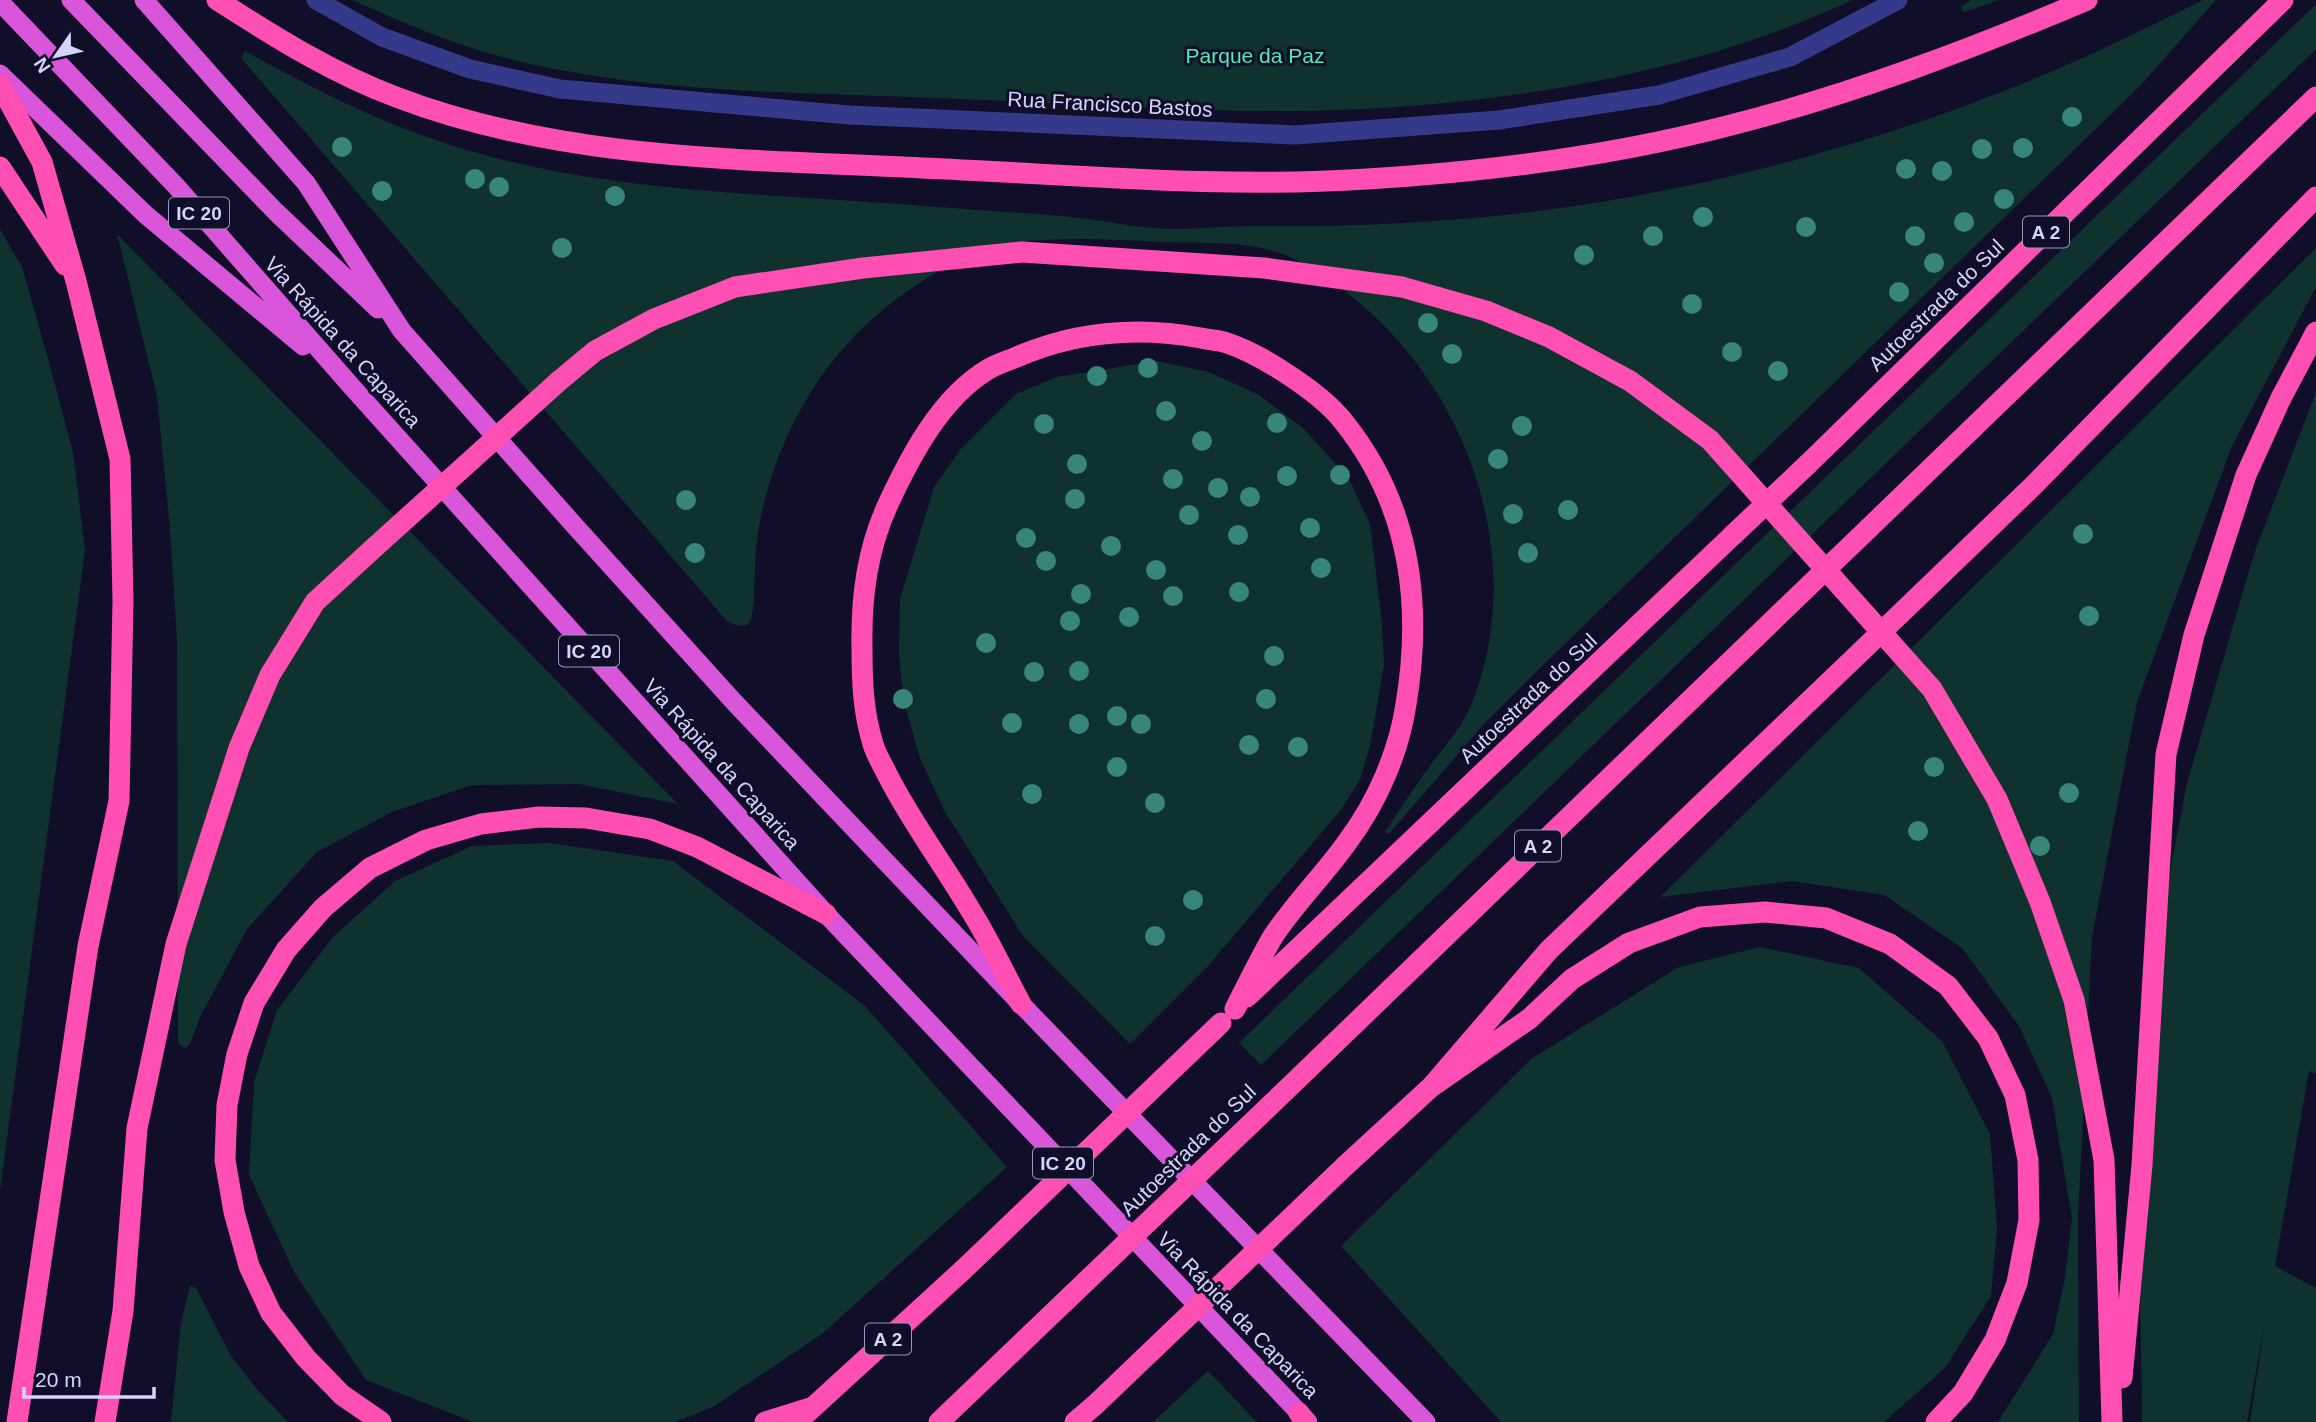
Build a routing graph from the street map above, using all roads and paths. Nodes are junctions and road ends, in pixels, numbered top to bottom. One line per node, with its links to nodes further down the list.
1 (71, 0): 15 (highway)
2 (144, 0): 15 (highway)
3 (217, 0): 6 (highway)
4 (316, 0): 5 (street, Rua Francisco Bastos)
5 (1898, 0)
6 (2087, 0)
7 (2283, 0): 20 (highway, Autoestrada do Sul / A 2, bridge)
8 (0, 2): 17 (highway, Via Rápida da Caparica / IC 20)
9 (0, 74): 17 (highway)
10 (0, 85): 14 (highway)
11 (2316, 97): 28 (highway, Autoestrada do Sul / A 2, bridge)
12 (0, 167): 14 (highway)
13 (2316, 197): 21 (highway, bridge)
14 (76, 281): 24 (highway)
15 (401, 331): 19 (highway)
16 (2316, 332): 33 (highway)
17 (352, 387): 18 (highway, Via Rápida da Caparica / IC 20)
18 (827, 914): 23 (highway, Via Rápida da Caparica / IC 20); 26 (highway)
19 (1021, 1004): 20 (highway); 30 (highway)
20 (1228, 1016): 22 (highway, Autoestrada do Sul / A 2, bridge)
21 (1431, 1087): 29 (highway, bridge); 31 (highway)
22 (804, 1415): 27 (highway)
23 (1304, 1419)
24 (17, 1422)
25 (105, 1422): 32 (highway, bridge)
26 (381, 1422)
27 (765, 1422)
28 (939, 1422)
29 (1074, 1422)
30 (1426, 1422)
31 (1936, 1422)
32 (2112, 1422)
33 (2118, 1422)

